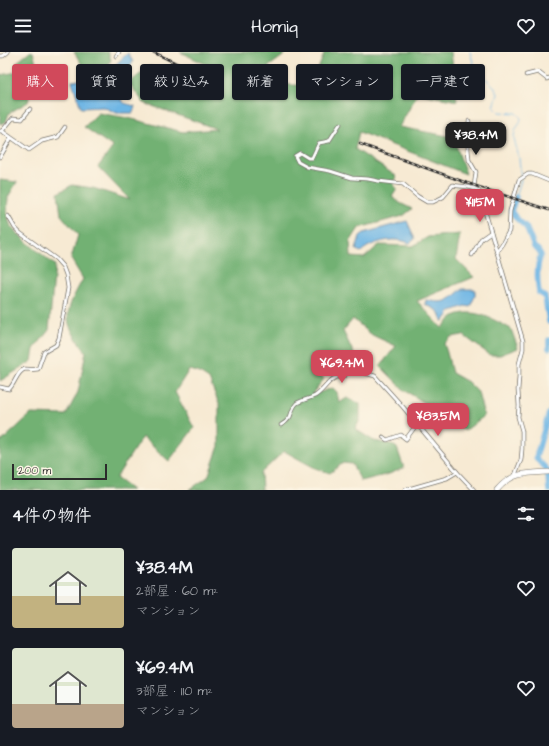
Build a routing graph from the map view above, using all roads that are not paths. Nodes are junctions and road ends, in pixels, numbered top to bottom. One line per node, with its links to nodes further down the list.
1 (8, 52): 3 (street)
2 (118, 52): 4 (street)
3 (0, 56)
4 (116, 56)
5 (526, 75): 6 (street)
6 (549, 78)
7 (30, 109): 11 (street)
8 (469, 121): 15 (street)
9 (340, 124): 15 (street)
10 (65, 127): 12 (street)
11 (1, 131): 12 (street)
12 (11, 138): 13 (street)
13 (0, 157)
14 (549, 181): 18 (street)
15 (474, 188): 17 (street)
16 (8, 216): 20 (street)
17 (491, 232): 18 (street); 19 (street)
18 (496, 252): 26 (street)
19 (472, 255)
20 (0, 387)
21 (417, 424): 22 (street); 23 (street); 24 (street)
22 (281, 425)
23 (383, 437)
24 (456, 472): 27 (street); 28 (street)
25 (547, 472): 26 (main road)
26 (515, 475): 29 (main road)
27 (405, 490)
28 (474, 490)
29 (497, 490)

